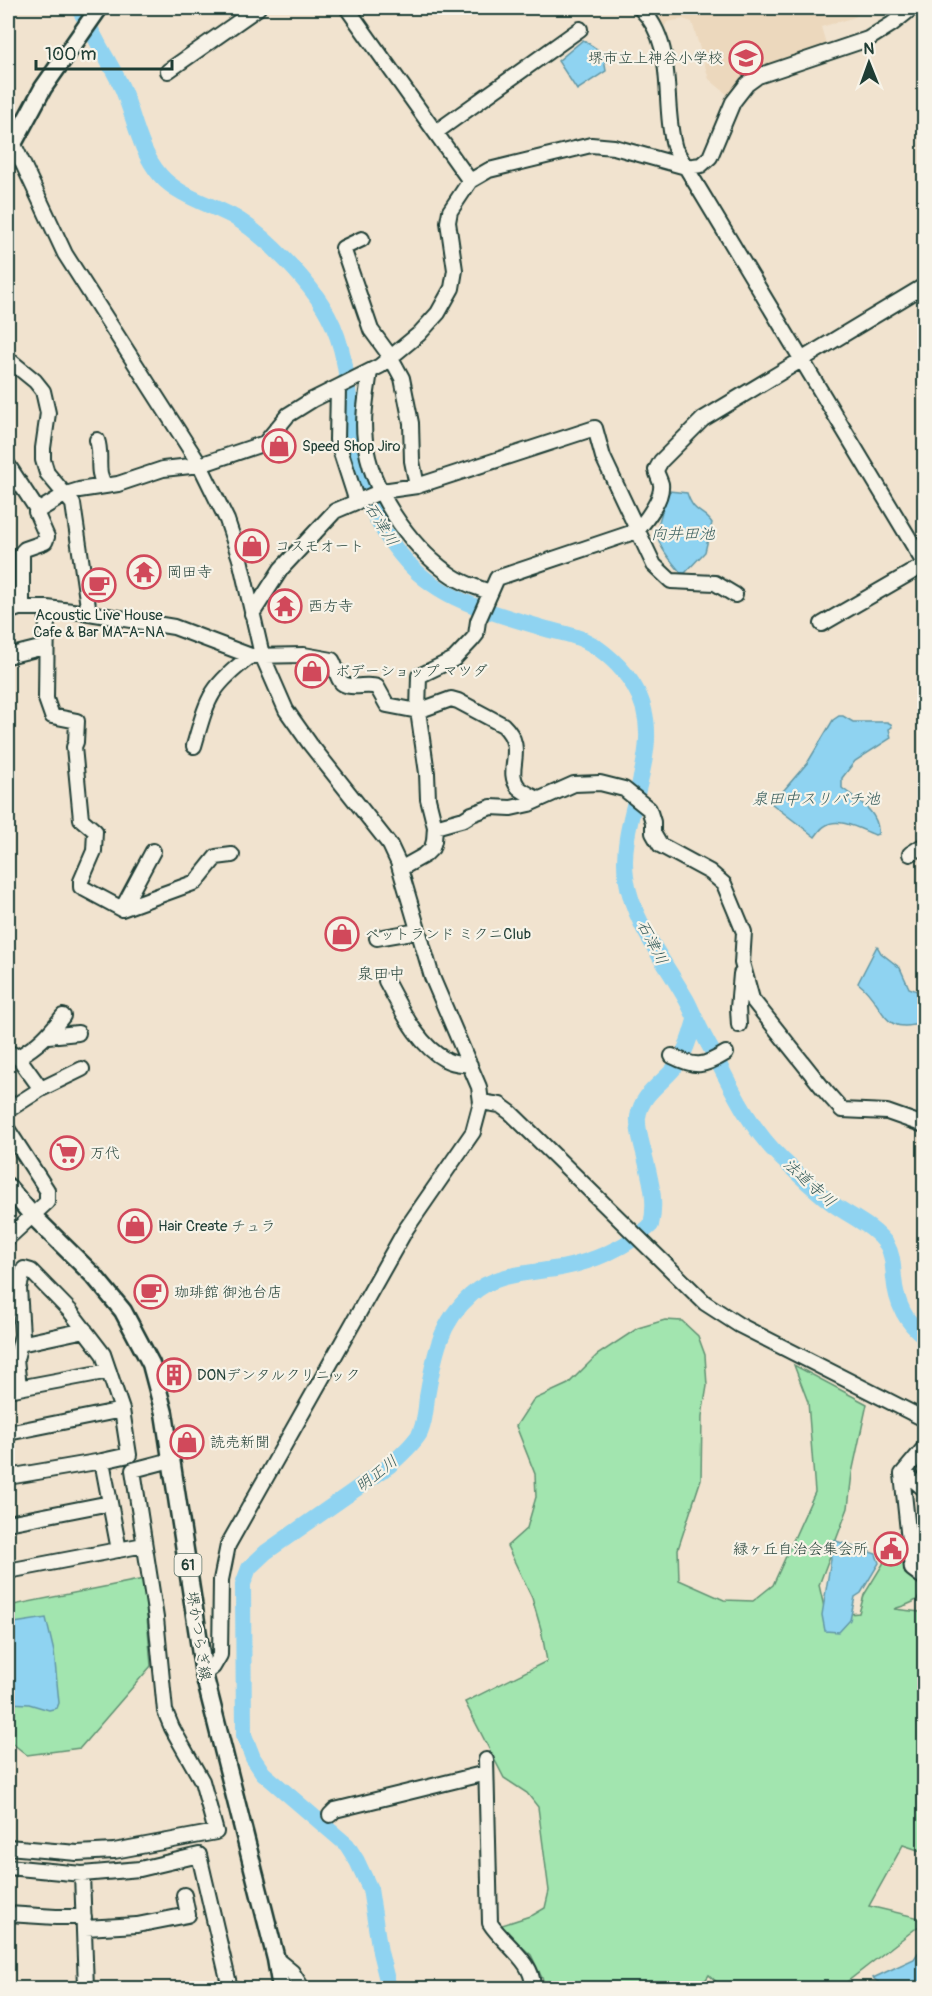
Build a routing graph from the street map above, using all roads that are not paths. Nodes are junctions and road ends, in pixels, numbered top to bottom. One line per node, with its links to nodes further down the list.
1 (258, 8): 7 (street)
2 (347, 8): 8 (street)
3 (640, 8): 10 (street)
4 (912, 8): 10 (street)
5 (95, 12): 9 (main road)
6 (580, 29): 8 (street)
7 (168, 71)
8 (436, 132): 11 (street)
9 (9, 143): 21 (street)
10 (686, 167): 11 (street); 16 (street)
11 (470, 181): 14 (street)
12 (362, 239): 14 (street)
13 (924, 286): 16 (street)
14 (390, 356): 17 (street); 23 (street)
15 (8, 359): 25 (street)
16 (802, 359): 28 (street); 29 (street)
17 (369, 371): 18 (street); 24 (street)
18 (339, 386): 21 (street); 26 (street)
19 (97, 440): 22 (street)
20 (8, 465): 27 (street)
21 (200, 465): 22 (street); 36 (street)
22 (106, 486): 25 (street)
23 (417, 486): 24 (street); 28 (street)
24 (382, 491): 26 (street); 30 (street)
25 (66, 494): 27 (street); 35 (street)
26 (356, 498): 36 (street)
27 (38, 511): 32 (street)
28 (638, 531): 30 (street); 31 (street)
29 (924, 564): 37 (street)
30 (489, 592): 41 (street)
31 (735, 595)
32 (22, 608): 33 (street); 34 (street)
33 (47, 608): 35 (street); 38 (street)
34 (8, 612)
35 (89, 613): 40 (street)
36 (252, 614): 40 (street)
37 (822, 624)
38 (46, 649): 39 (street); 50 (street)
39 (8, 656)
40 (256, 656): 41 (street); 42 (street); 49 (street)
41 (418, 711): 43 (street); 44 (street)
42 (194, 746)
43 (538, 799): 44 (street); 53 (street)
44 (435, 827): 49 (street)
45 (924, 845): 47 (street)
46 (153, 852): 50 (street)
47 (910, 854)
48 (232, 855): 50 (street)
49 (400, 869): 51 (street)
50 (122, 909)
51 (418, 931): 52 (street); 62 (street)
52 (377, 938)
53 (742, 963): 56 (street); 67 (street)
54 (386, 981): 62 (street)
55 (63, 1016): 58 (street)
56 (739, 1025)
57 (78, 1033): 58 (street)
58 (48, 1036): 60 (street)
59 (726, 1053): 61 (street)
60 (13, 1055): 64 (street)
61 (672, 1056)
62 (470, 1065): 65 (street)
63 (82, 1069): 64 (street)
64 (41, 1089): 66 (street)
65 (481, 1102): 77 (street); 93 (street)
66 (8, 1110)
67 (924, 1125)
68 (8, 1130): 70 (street)
69 (8, 1187): 70 (main road, 堺かつらぎ線 / 61)
70 (32, 1215): 71 (street); 80 (main road, 堺かつらぎ線 / 61)
71 (8, 1238)
72 (85, 1330): 73 (street); 73 (street); 74 (street)
73 (20, 1344): 75 (street)
74 (109, 1371): 75 (street); 76 (street)
75 (13, 1389)
76 (122, 1410): 78 (street); 81 (street)
77 (924, 1419)
78 (8, 1433)
79 (924, 1448): 82 (street)
80 (171, 1460): 87 (street); 93 (main road, 堺かつらぎ線 / 61)
81 (102, 1461): 83 (street); 85 (street)
82 (904, 1472): 84 (street); 90 (street)
83 (8, 1477)
84 (924, 1489)
85 (110, 1503): 86 (street); 89 (street)
86 (8, 1523)
87 (144, 1545): 89 (street); 95 (street)
88 (924, 1545): 90 (street)
89 (118, 1550): 91 (street)
90 (911, 1559): 92 (street)
91 (8, 1571)
92 (924, 1578)
93 (204, 1674): 101 (main road, 堺かつらぎ線 / 61)
94 (330, 1815): 106 (street)
95 (8, 1847)
96 (8, 1866): 97 (street)
97 (82, 1874): 100 (street); 103 (street)
98 (184, 1895): 100 (street)
99 (8, 1914): 100 (street)
100 (84, 1922): 102 (street)
101 (276, 1959): 104 (main road, 堺かつらぎ線 / 61); 105 (street)
102 (86, 1989)
103 (230, 1989)
104 (281, 1989)
105 (302, 1989)
106 (532, 1989)

